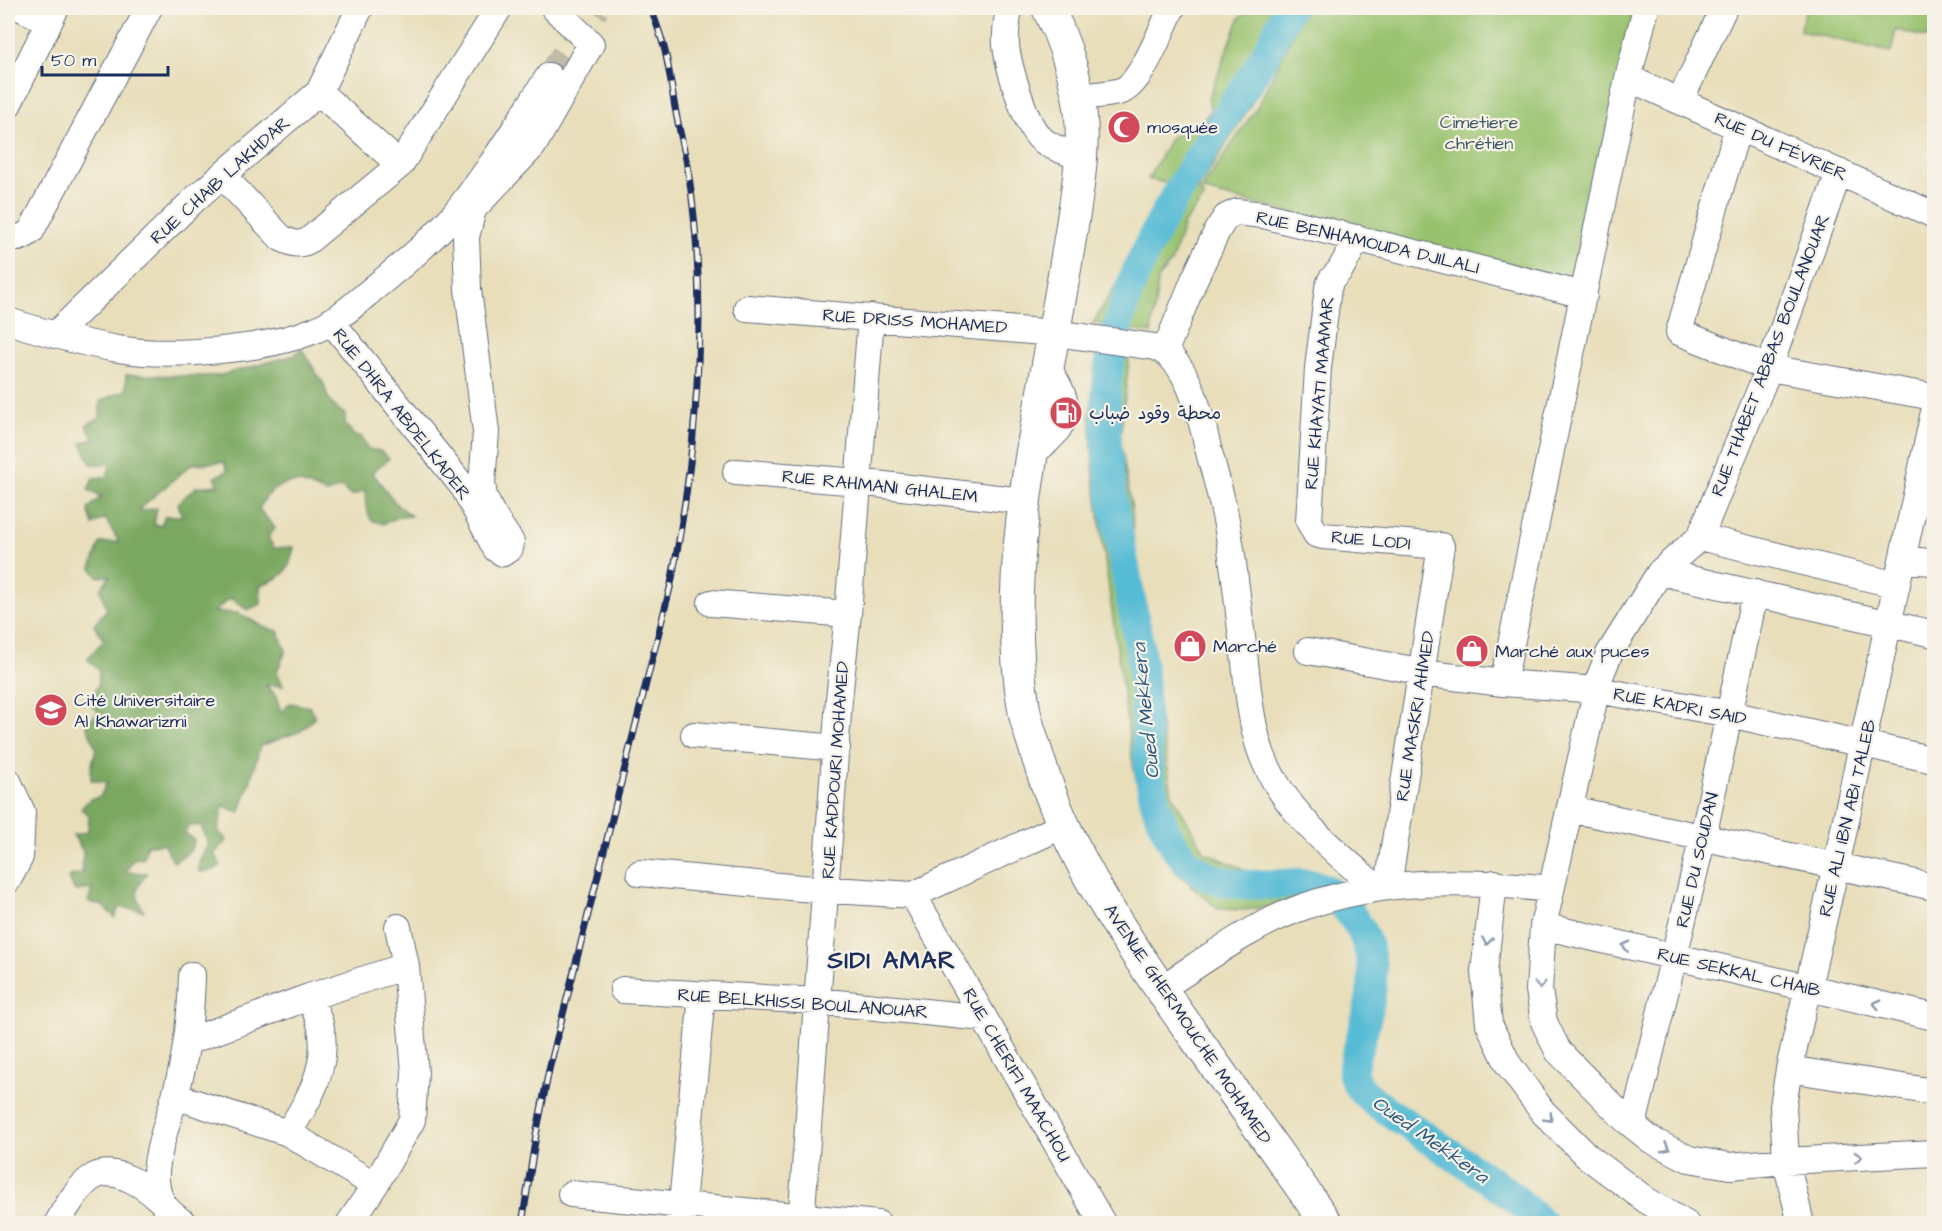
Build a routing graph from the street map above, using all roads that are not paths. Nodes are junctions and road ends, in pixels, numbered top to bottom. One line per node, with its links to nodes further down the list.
1 (21, 8): 11 (street)
2 (148, 8): 24 (street)
3 (360, 8): 14 (street, RUE CHAIB LAKHDAR)
4 (499, 8): 20 (street)
5 (554, 8): 30 (street, RUE DHRA ABDELKADER)
6 (1009, 8): 19 (street)
7 (1048, 8): 15 (main road, AVENUE GHERMOUCHE MOHAMED)
8 (1172, 8): 15 (street)
9 (1646, 8): 13 (street)
10 (1724, 8): 16 (street)
11 (53, 14): 17 (street)
12 (549, 76): 30 (street)
13 (1628, 78): 16 (street, RUE DU FÉVRIER); 26 (street)
14 (319, 92): 20 (street); 22 (street, RUE CHAIB LAKHDAR)
15 (1079, 97): 19 (main road, AVENUE GHERMOUCHE MOHAMED)
16 (1680, 101): 18 (street, RUE DU FÉVRIER)
17 (8, 105)
18 (1738, 127): 21 (street, RUE DU FÉVRIER); 34 (street)
19 (1081, 158): 32 (main road, AVENUE GHERMOUCHE MOHAMED)
20 (399, 165): 22 (street)
21 (1839, 172): 23 (street, RUE DU FÉVRIER); 34 (street, RUE THABET ABBAS BOULANOUAR)
22 (222, 175): 31 (street, RUE CHAIB LAKHDAR)
23 (1935, 214)
24 (8, 237)
25 (1358, 238): 26 (street, RUE BENHAMOUDA DJILALI); 33 (street, RUE BENHAMOUDA DJILALI); 40 (street, RUE KHAYATI MAAMAR)
26 (1584, 295): 54 (street)
27 (747, 308): 28 (street, RUE DRISS MOHAMED)
28 (871, 317): 32 (street, RUE DRISS MOHAMED); 38 (street, RUE KADDOURI MOHAMED)
29 (8, 321): 31 (street)
30 (331, 321): 31 (street)
31 (55, 335)
32 (1069, 335): 33 (street, RUE DRISS MOHAMED); 39 (main road, AVENUE GHERMOUCHE MOHAMED)
33 (1160, 349): 70 (street)
34 (1769, 368): 35 (street); 41 (street, RUE THABET ABBAS BOULANOUAR)
35 (1935, 397)
36 (1935, 412): 43 (street, RUE ALI IBN ABI TALEB)
37 (736, 472): 38 (street, RUE RAHMANI GHALEM)
38 (858, 482): 39 (street, RUE RAHMANI GHALEM); 49 (street, RUE KADDOURI MOHAMED)
39 (1025, 501): 63 (main road, AVENUE GHERMOUCHE MOHAMED)
40 (1309, 521): 42 (street, RUE LODI)
41 (1700, 537): 45 (street); 46 (street)
42 (1441, 546): 53 (street, RUE MASKRI AHMED)
43 (1903, 560): 44 (street); 46 (street, RUE ALI IBN ABI TALEB)
44 (1935, 562)
45 (1660, 572): 47 (street); 55 (street)
46 (1897, 585): 50 (street, RUE ALI IBN ABI TALEB)
47 (1755, 593): 50 (street); 56 (street, RUE DU SOUDAN)
48 (711, 603): 49 (street)
49 (848, 614): 59 (street, RUE KADDOURI MOHAMED)
50 (1890, 624): 51 (street); 58 (street, RUE ALI IBN ABI TALEB)
51 (1935, 634)
52 (1308, 651): 53 (street, RUE KADRI SAID)
53 (1422, 674): 54 (street, RUE KADRI SAID); 70 (street, RUE MASKRI AHMED)
54 (1503, 683): 55 (street, RUE KADRI SAID)
55 (1597, 690): 56 (street, RUE KADRI SAID); 62 (street)
56 (1730, 714): 58 (street, RUE KADRI SAID); 64 (street, RUE DU SOUDAN)
57 (694, 735): 59 (street)
58 (1863, 744): 60 (street, RUE KADRI SAID); 65 (street, RUE ALI IBN ABI TALEB)
59 (837, 748): 72 (street, RUE KADDOURI MOHAMED)
60 (1935, 760)
61 (8, 781): 67 (street)
62 (1570, 808): 64 (street); 71 (street)
63 (1064, 825): 73 (street); 80 (main road, AVENUE GHERMOUCHE MOHAMED)
64 (1703, 837): 65 (street); 76 (street, RUE DU SOUDAN)
65 (1836, 866): 69 (street); 79 (street, RUE ALI IBN ABI TALEB)
66 (640, 873): 72 (street)
67 (8, 880)
68 (1494, 883): 70 (street); 71 (street); 106 (street, one-way to 106)
69 (1935, 887)
70 (1374, 888): 80 (street)
71 (1551, 889): 74 (street)
72 (826, 890): 73 (street); 84 (street, RUE KADDOURI MOHAMED)
73 (913, 895): 86 (street, RUE CHERIFI MAACHOU)
74 (1543, 926): 76 (street, RUE SEKKAL CHAIB, one-way to 74); 91 (street, one-way to 91)
75 (398, 927): 77 (street)
76 (1673, 956): 79 (street, RUE SEKKAL CHAIB); 91 (street, RUE DU SOUDAN)
77 (406, 966): 83 (street); 95 (street)
78 (192, 975): 87 (street)
79 (1808, 988): 85 (street, RUE SEKKAL CHAIB, one-way to 79); 88 (street, RUE ALI IBN ABI TALEB)
80 (1160, 989): 105 (main road, AVENUE GHERMOUCHE MOHAMED)
81 (623, 990): 82 (street, RUE BELKHISSI BOULANOUAR)
82 (702, 995): 84 (street, RUE BELKHISSI BOULANOUAR); 98 (street)
83 (309, 997): 87 (street); 92 (street)
84 (818, 1001): 86 (street, RUE BELKHISSI BOULANOUAR); 99 (street, RUE KADDOURI MOHAMED)
85 (1935, 1017)
86 (984, 1018): 104 (street, RUE CHERIFI MAACHOU)
87 (189, 1041): 90 (street)
88 (1789, 1069): 89 (street); 94 (street, RUE ALI IBN ABI TALEB)
89 (1935, 1092)
90 (175, 1096): 92 (street); 97 (street)
91 (1633, 1125): 94 (street, one-way to 94)
92 (288, 1133): 95 (street)
93 (1935, 1153): 94 (street, one-way to 93)
94 (1786, 1161): 107 (street, RUE ALI IBN ABI TALEB)
95 (375, 1185): 102 (street)
96 (571, 1194): 98 (street)
97 (159, 1199): 100 (street); 101 (street)
98 (680, 1214): 99 (street)
99 (801, 1220): 103 (street)
100 (57, 1224)
101 (185, 1224)
102 (350, 1224)
103 (878, 1224)
104 (1103, 1224)
105 (1327, 1224)
106 (1686, 1224)
107 (1801, 1224)

